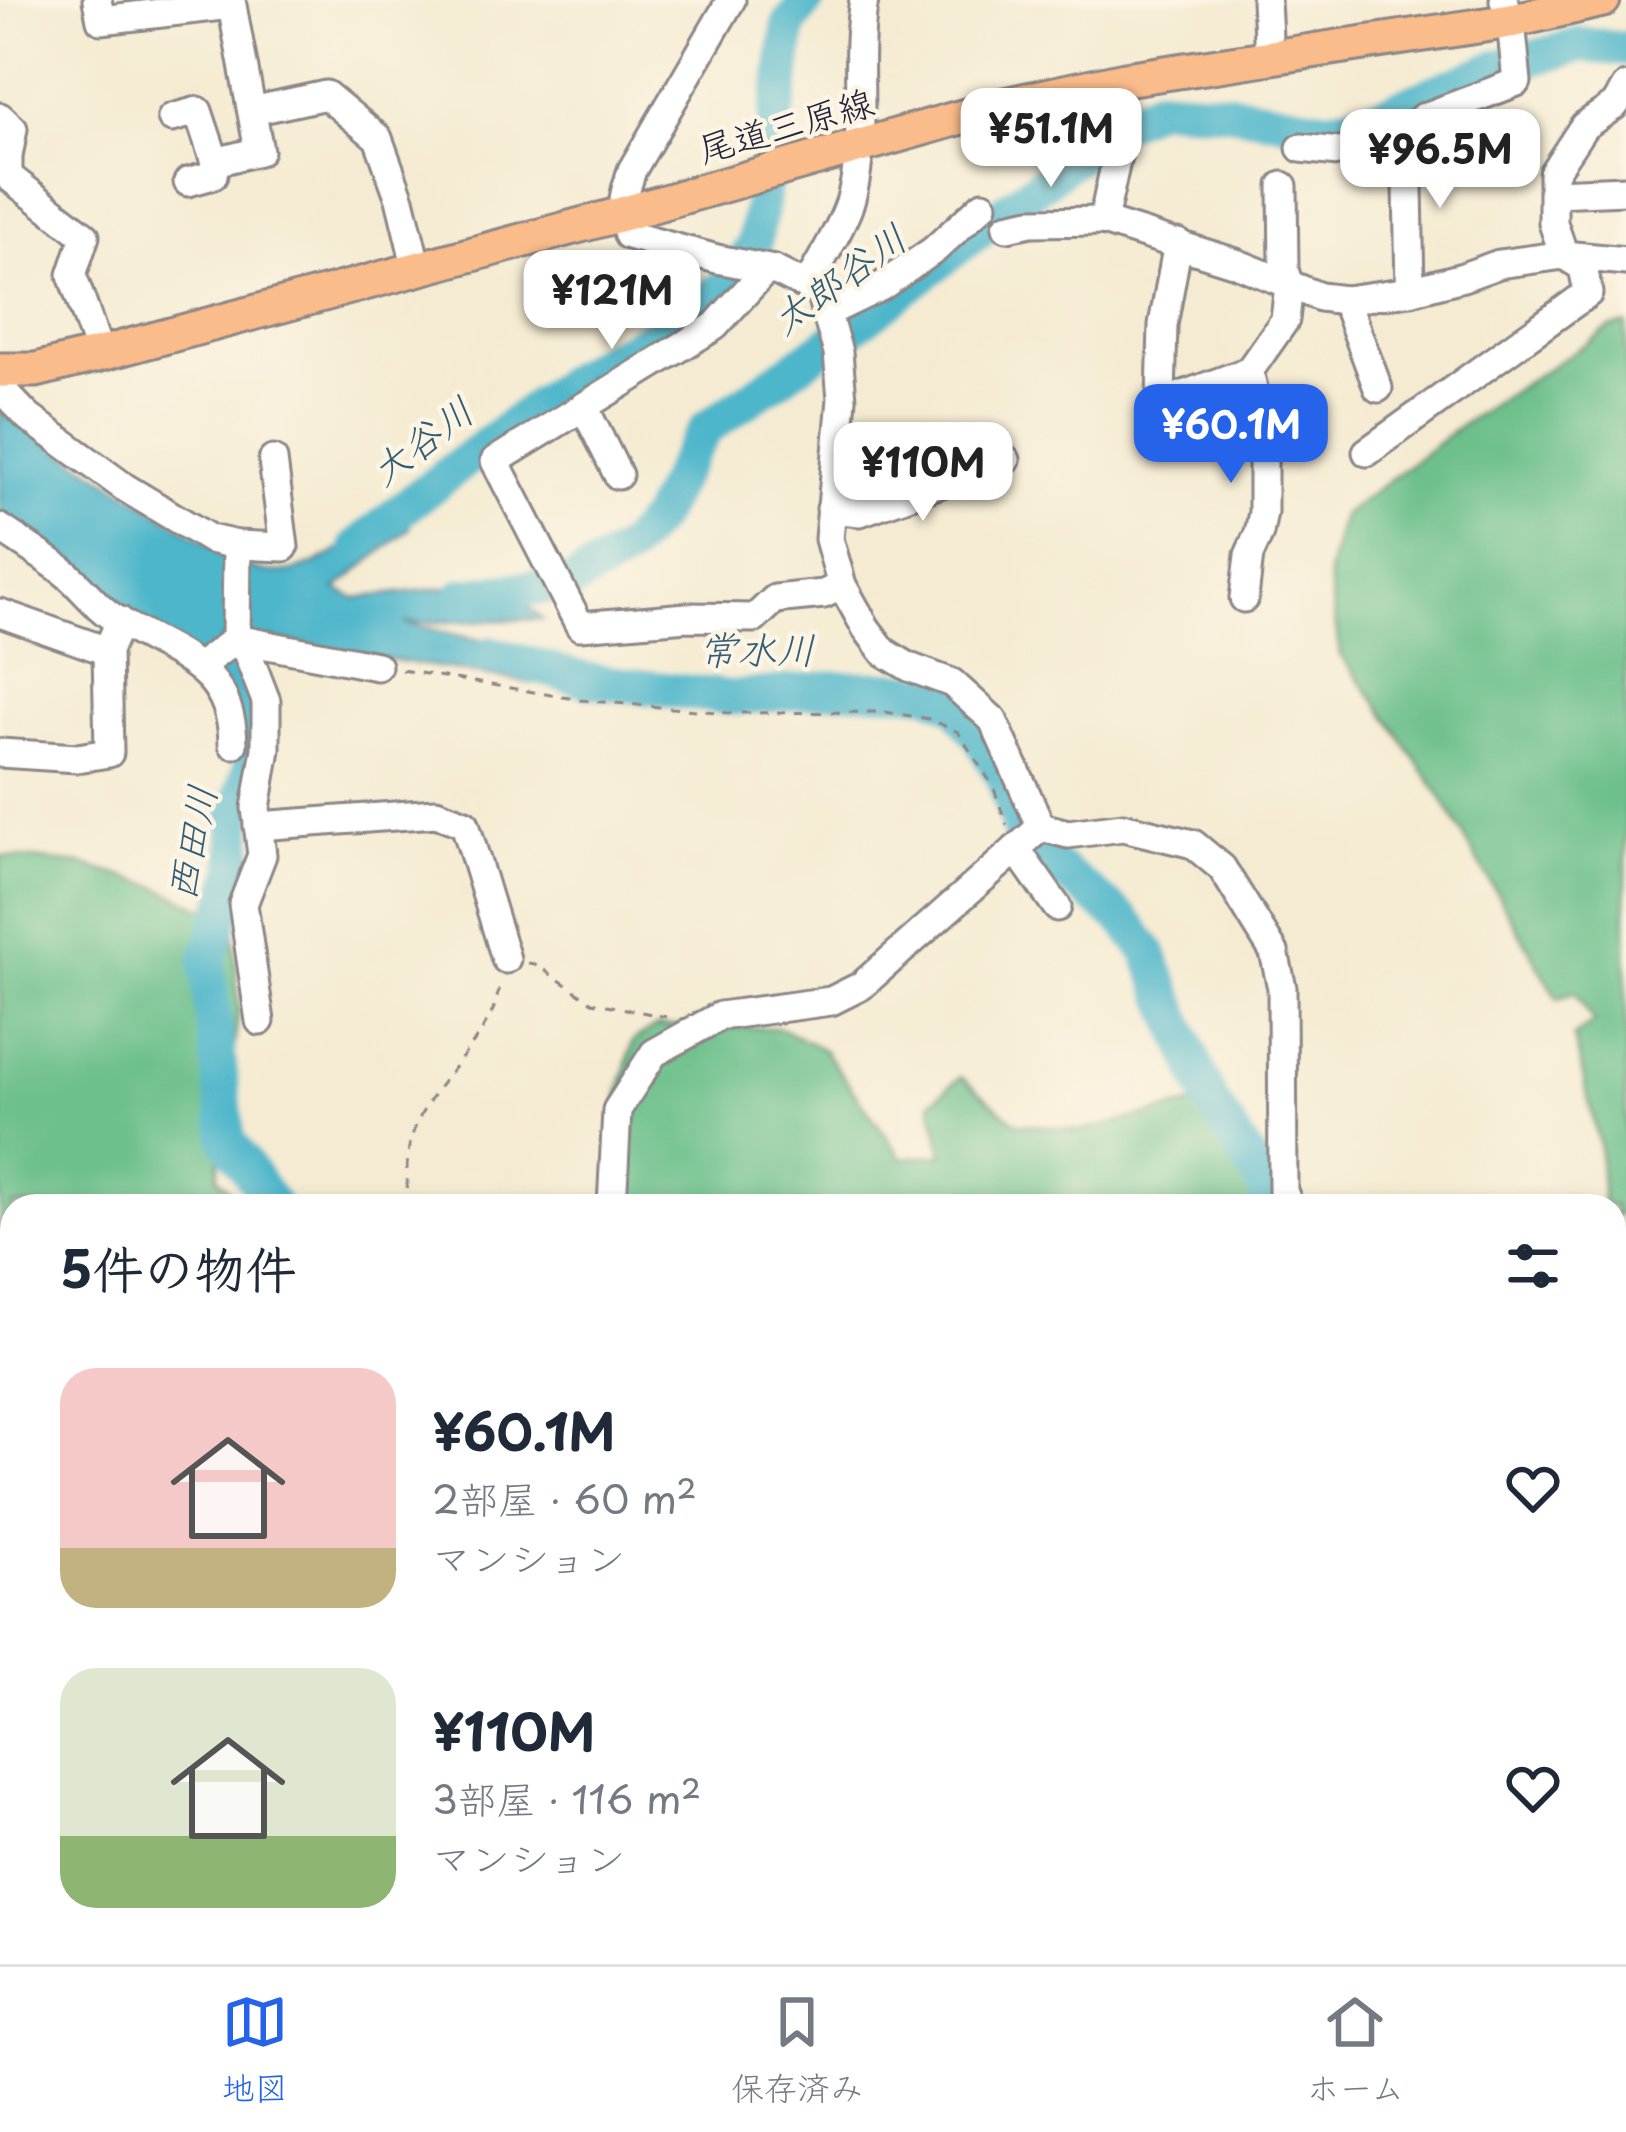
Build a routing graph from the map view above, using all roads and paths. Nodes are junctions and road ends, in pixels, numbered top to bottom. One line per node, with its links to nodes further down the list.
1 (97, 0): 6 (street)
2 (731, 0): 24 (street)
3 (864, 0): 15 (street)
4 (1266, 0): 8 (street)
5 (1604, 0): 7 (main road, 尾道三原線)
6 (231, 3): 10 (street)
7 (1508, 10): 8 (main road, 尾道三原線); 13 (street)
8 (1269, 58): 15 (main road, 尾道三原線)
9 (1626, 87): 22 (street)
10 (252, 111): 17 (street); 30 (street)
11 (0, 117): 18 (street)
12 (172, 118): 17 (street)
13 (1407, 131): 16 (street); 34 (street)
14 (1121, 138): 25 (street)
15 (858, 146): 24 (main road, 尾道三原線); 33 (street)
16 (1300, 148)
17 (215, 162): 19 (street)
18 (4, 175): 37 (street)
19 (188, 182)
20 (1283, 186): 32 (street)
21 (1626, 190): 22 (street)
22 (1554, 193): 28 (street)
23 (983, 206): 36 (street)
24 (622, 214): 30 (main road, 尾道三原線); 31 (street)
25 (1103, 221): 26 (street); 27 (street)
26 (1007, 227)
27 (1178, 243): 32 (street); 39 (street)
28 (1564, 255): 29 (street); 34 (street); 42 (street)
29 (1626, 261)
30 (417, 269): 37 (main road, 尾道三原線)
31 (774, 270): 33 (street); 41 (street)
32 (1289, 285): 35 (street); 39 (street)
33 (807, 286): 36 (street)
34 (1410, 291): 35 (street)
35 (1346, 300): 40 (street)
36 (831, 330): 46 (street)
37 (100, 354): 38 (main road, 尾道三原線)
38 (0, 371): 48 (street)
39 (1249, 371): 50 (street)
40 (1378, 388)
41 (584, 406): 45 (street); 49 (street)
42 (1367, 452)
43 (273, 460): 48 (street)
44 (1006, 460): 46 (street)
45 (618, 475)
46 (831, 509): 49 (street)
47 (0, 528): 52 (street)
48 (237, 545): 53 (street)
49 (842, 585): 60 (street)
50 (1244, 598)
51 (0, 613): 54 (street)
52 (120, 621): 54 (street); 55 (street)
53 (236, 639): 55 (street); 56 (street); 59 (street)
54 (107, 651): 58 (street)
55 (200, 666): 57 (street)
56 (377, 666): 61 (path)
57 (233, 744)
58 (0, 753)
59 (258, 826): 63 (street); 65 (street)
60 (1041, 827): 61 (street); 68 (street)
61 (1016, 849): 62 (street); 64 (street)
62 (1057, 907)
63 (506, 958): 64 (path); 66 (path)
64 (720, 1016): 67 (street)
65 (260, 1021)
66 (407, 1194)
67 (613, 1194)
68 (1284, 1194)

